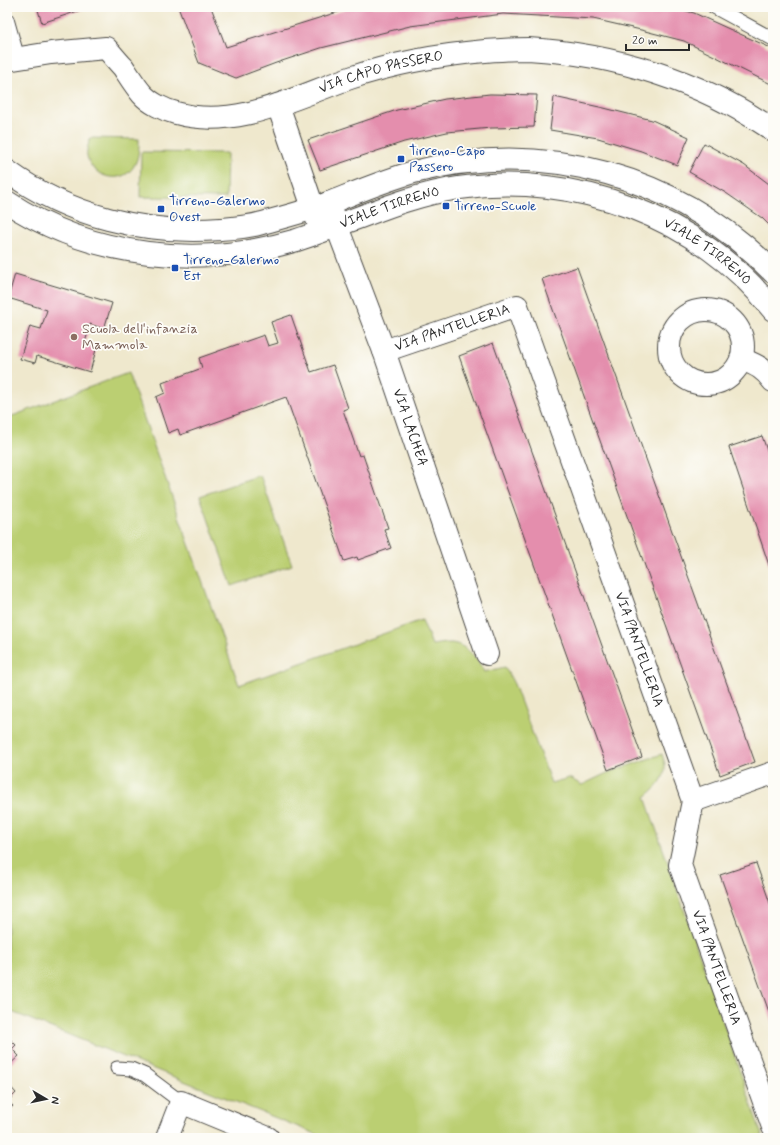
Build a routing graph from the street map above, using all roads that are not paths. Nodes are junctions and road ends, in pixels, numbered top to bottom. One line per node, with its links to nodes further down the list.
1 (714, 7): 3 (lane)
2 (7, 19): 4 (lane)
3 (773, 39)
4 (13, 59): 5 (street, VIA CAPO PASSERO)
5 (278, 105): 6 (street, VIA CAPO PASSERO); 9 (street)
6 (773, 130)
7 (7, 171): 9 (street, VIALE TIRRENO)
8 (7, 202): 10 (street, VIALE TIRRENO)
9 (321, 206): 10 (street, VIA LACHEA); 11 (street, VIALE TIRRENO)
10 (329, 229): 12 (street, VIALE TIRRENO); 13 (street, VIA LACHEA)
11 (773, 272)
12 (773, 310)
13 (384, 351): 16 (street, VIA LACHEA); 18 (street, VIA PANTELLERIA)
14 (742, 359): 15 (street)
15 (773, 381)
16 (487, 654)
17 (773, 773): 18 (street)
18 (693, 801): 21 (street, VIA PANTELLERIA)
19 (117, 1068): 20 (lane)
20 (181, 1102): 22 (street); 23 (street)
21 (773, 1127)
22 (167, 1138)
23 (268, 1138)

